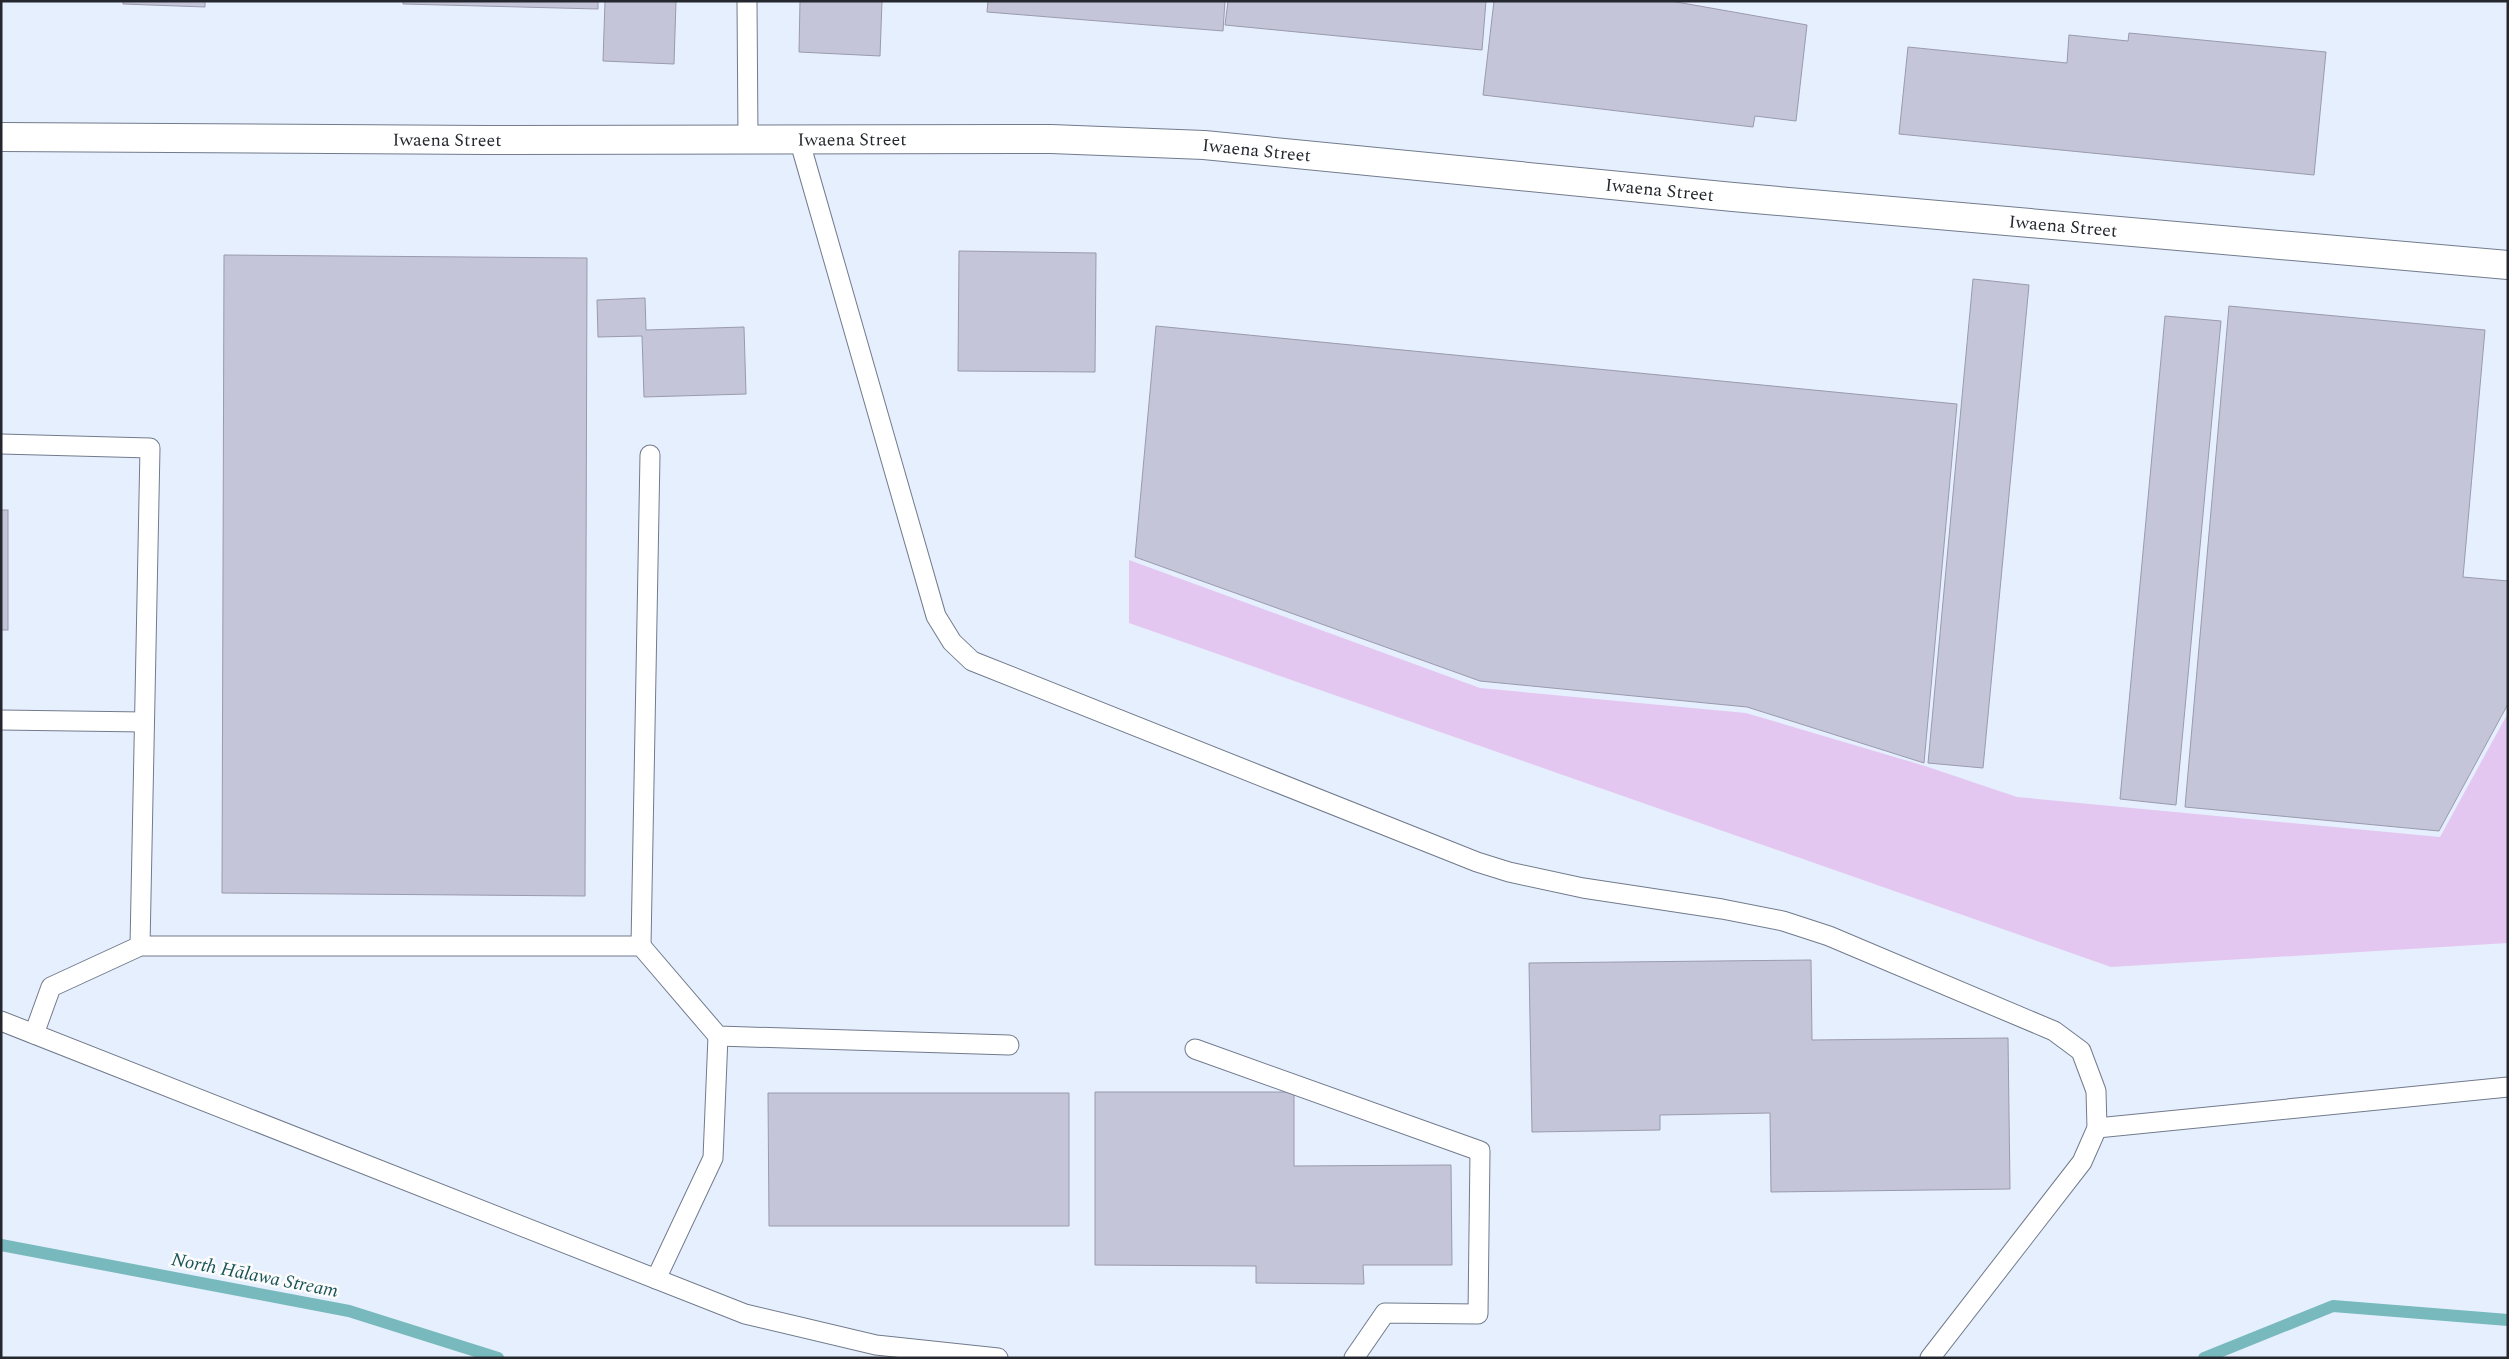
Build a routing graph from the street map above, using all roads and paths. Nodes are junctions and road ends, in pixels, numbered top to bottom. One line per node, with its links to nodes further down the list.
1 (747, 1): 4 (lane)
2 (1, 137): 4 (street, Iwaena Street)
3 (799, 139): 4 (street, Iwaena Street); 5 (street, Iwaena Street); 18 (lane)
4 (748, 140)
5 (2508, 265)
6 (1, 444): 9 (lane)
7 (650, 454): 11 (lane)
8 (1, 720): 9 (lane)
9 (144, 722): 10 (lane)
10 (140, 946): 11 (lane); 13 (lane)
11 (641, 946): 14 (lane)
12 (1, 1021): 13 (lane)
13 (34, 1034): 19 (lane)
14 (718, 1036): 15 (lane); 19 (lane)
15 (1009, 1045)
16 (1195, 1049): 21 (lane)
17 (2508, 1088): 18 (lane)
18 (2097, 1128): 22 (lane)
19 (656, 1279): 20 (lane)
20 (998, 1358)
21 (1354, 1358)
22 (1930, 1358)

